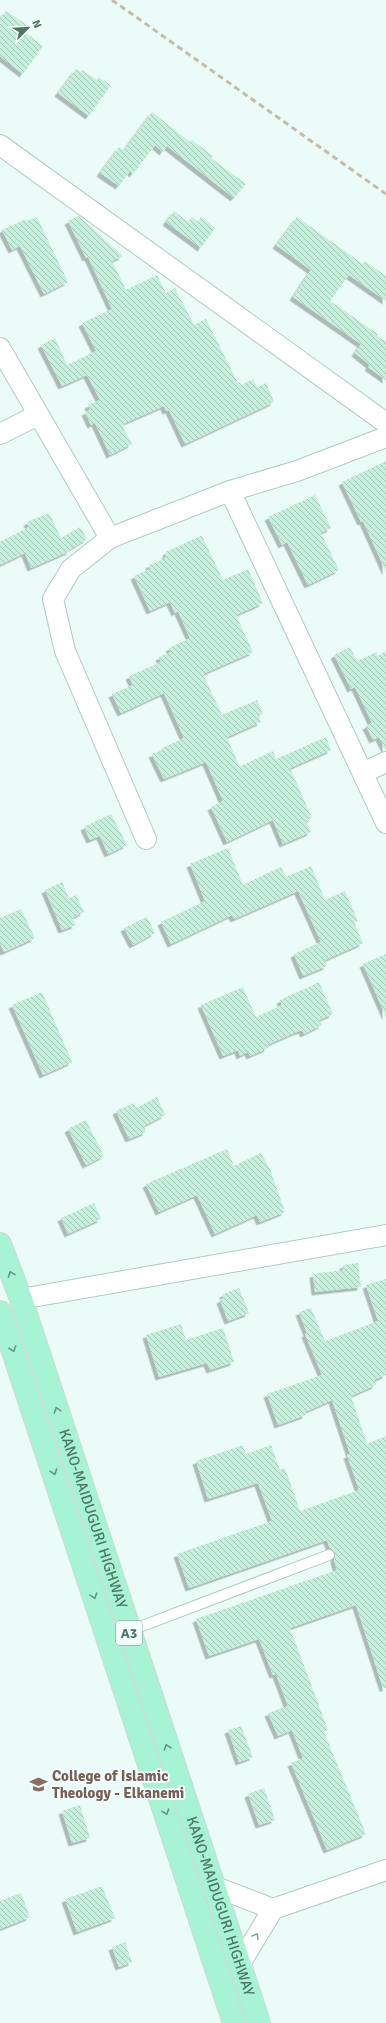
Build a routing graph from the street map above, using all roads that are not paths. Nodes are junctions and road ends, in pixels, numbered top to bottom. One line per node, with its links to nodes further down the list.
1 (0, 145): 4 (street)
2 (0, 348): 3 (street)
3 (38, 415): 5 (street); 8 (street)
4 (386, 423)
5 (0, 434)
6 (386, 437): 7 (street)
7 (230, 491): 8 (street); 10 (street)
8 (110, 538): 12 (street)
9 (386, 762): 10 (street)
10 (362, 773): 11 (street)
11 (386, 822)
12 (146, 839)
13 (386, 1235): 15 (street)
14 (0, 1244): 15 (highway, KANO-MAIDUGURI HIGHWAY / A3, one-way to 14)
15 (21, 1299): 18 (highway, KANO-MAIDUGURI HIGHWAY / A3, one-way to 15)
16 (0, 1312): 23 (highway, KANO-MAIDUGURI HIGHWAY / A3, one-way to 23)
17 (329, 1555): 18 (lane)
18 (128, 1631): 20 (highway, KANO-MAIDUGURI HIGHWAY / A3, one-way to 18)
19 (386, 1870): 21 (street)
20 (213, 1886): 21 (street); 22 (highway, KANO-MAIDUGURI HIGHWAY / A3)
21 (273, 1909): 22 (street, one-way to 21)
22 (240, 1964): 24 (highway, KANO-MAIDUGURI HIGHWAY / A3)
23 (234, 2023)
24 (259, 2023)

